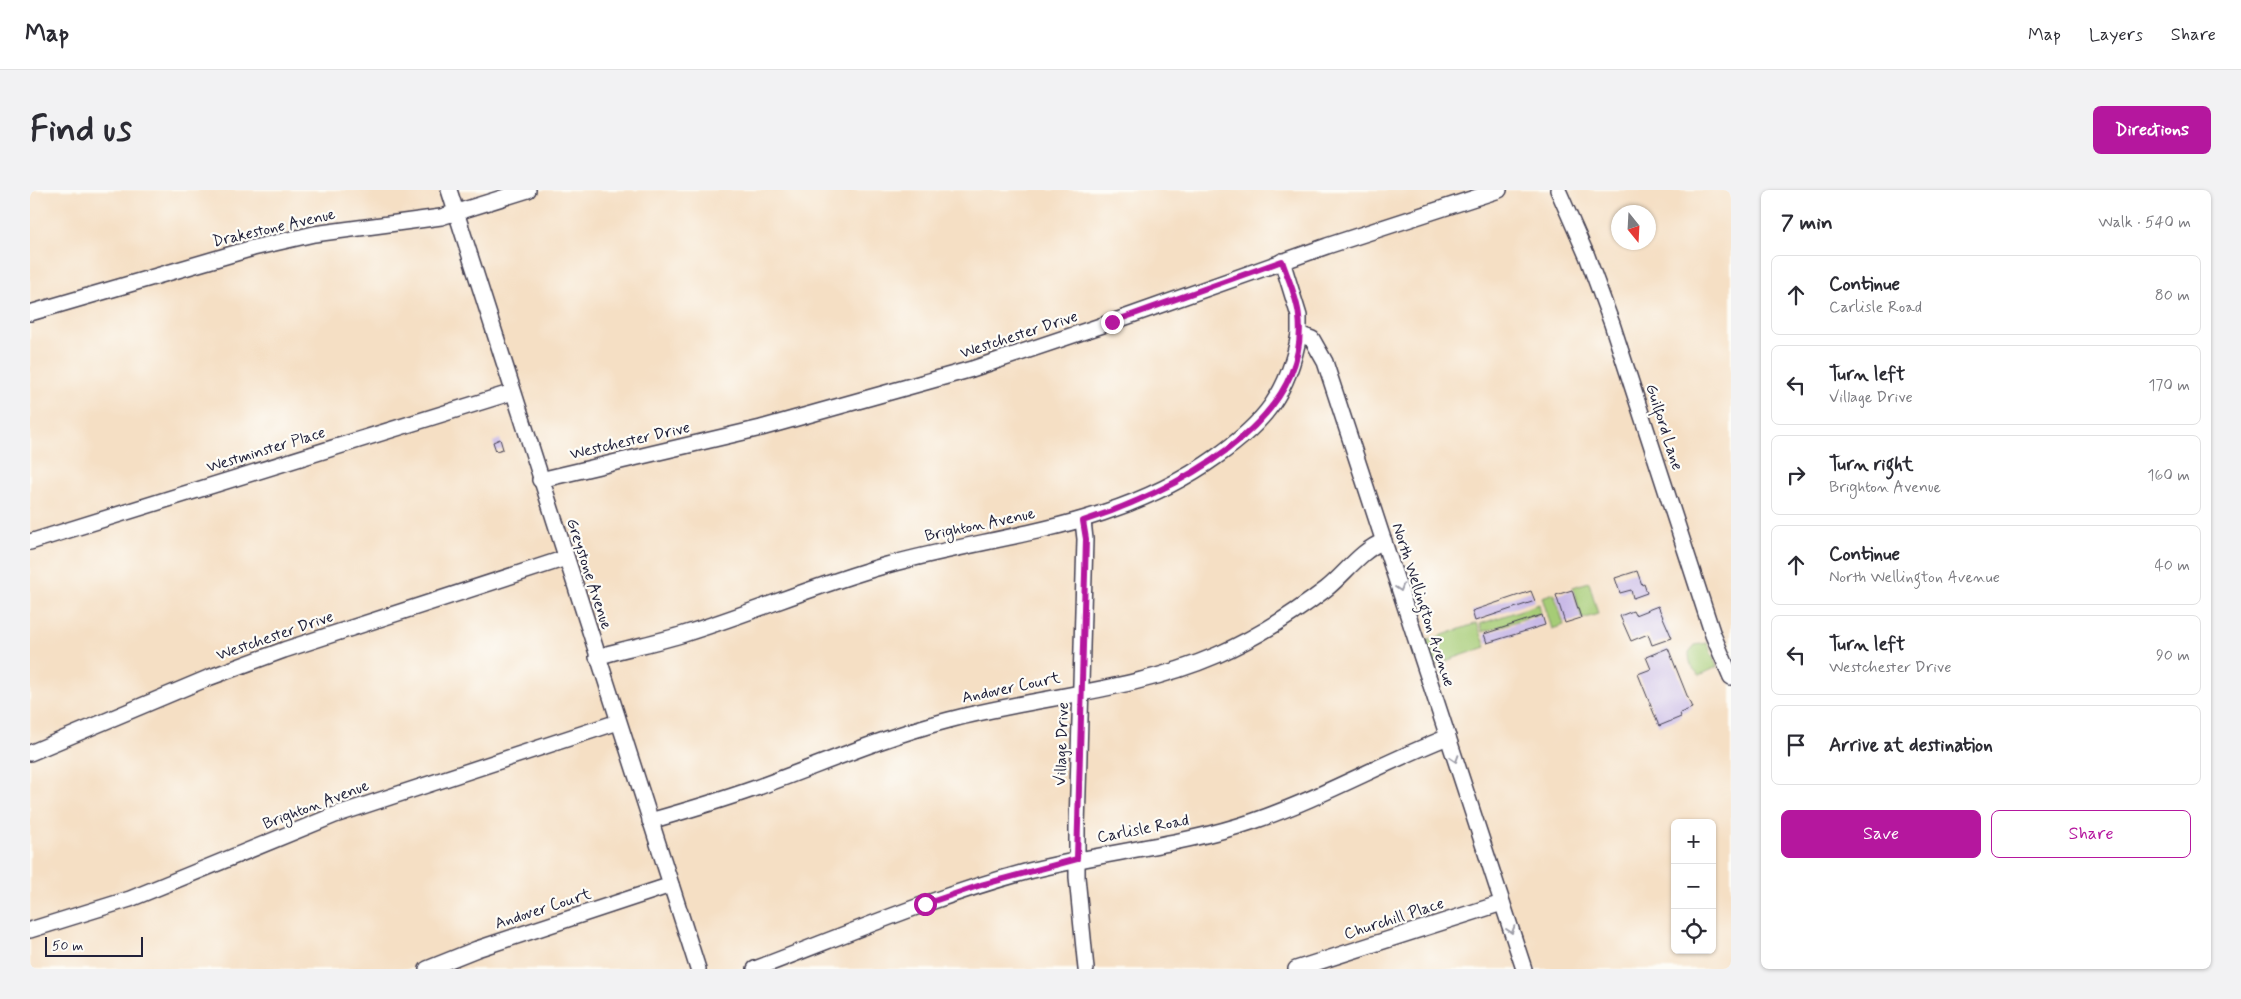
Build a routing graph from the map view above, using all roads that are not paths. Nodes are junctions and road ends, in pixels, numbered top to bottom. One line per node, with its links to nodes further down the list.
1 (448, 190): 5 (street, Greystone Avenue)
2 (528, 190): 5 (street, Drakestone Avenue)
3 (1499, 190): 6 (street, Westchester Drive)
4 (1558, 190): 16 (street, Guilford Lane)
5 (455, 213): 7 (street, Drakestone Avenue); 9 (street, Greystone Avenue)
6 (1282, 261): 8 (street); 10 (street, Westchester Drive)
7 (30, 313)
8 (1299, 334): 11 (street, Brighton Avenue); 13 (street, North Wellington Avenue)
9 (513, 392): 10 (street, Greystone Avenue); 12 (street, Westminster Place)
10 (540, 480): 14 (street, Greystone Avenue)
11 (1083, 521): 15 (street, Brighton Avenue); 17 (street, Village Drive)
12 (30, 542)
13 (1384, 542): 17 (street, Andover Court); 19 (street, North Wellington Avenue, one-way to 19)
14 (566, 558): 15 (street, Greystone Avenue); 20 (street, Westchester Drive)
15 (597, 657): 18 (street, Greystone Avenue)
16 (1731, 677)
17 (1081, 692): 21 (street, Andover Court); 22 (street, Village Drive)
18 (618, 722): 21 (street, Greystone Avenue); 25 (street, Brighton Avenue)
19 (1448, 737): 22 (street, Carlisle Road); 24 (street, North Wellington Avenue, one-way to 24)
20 (30, 753)
21 (650, 821): 23 (street, Greystone Avenue)
22 (1077, 859): 28 (street, Carlisle Road); 29 (street, Village Drive)
23 (671, 885): 26 (street, Andover Court); 27 (street, Greystone Avenue)
24 (1502, 903): 30 (street, Churchill Place); 31 (street, North Wellington Avenue, one-way to 31)
25 (30, 930)
26 (427, 969)
27 (698, 969)
28 (755, 969)
29 (1086, 969)
30 (1296, 969)
31 (1524, 969)

